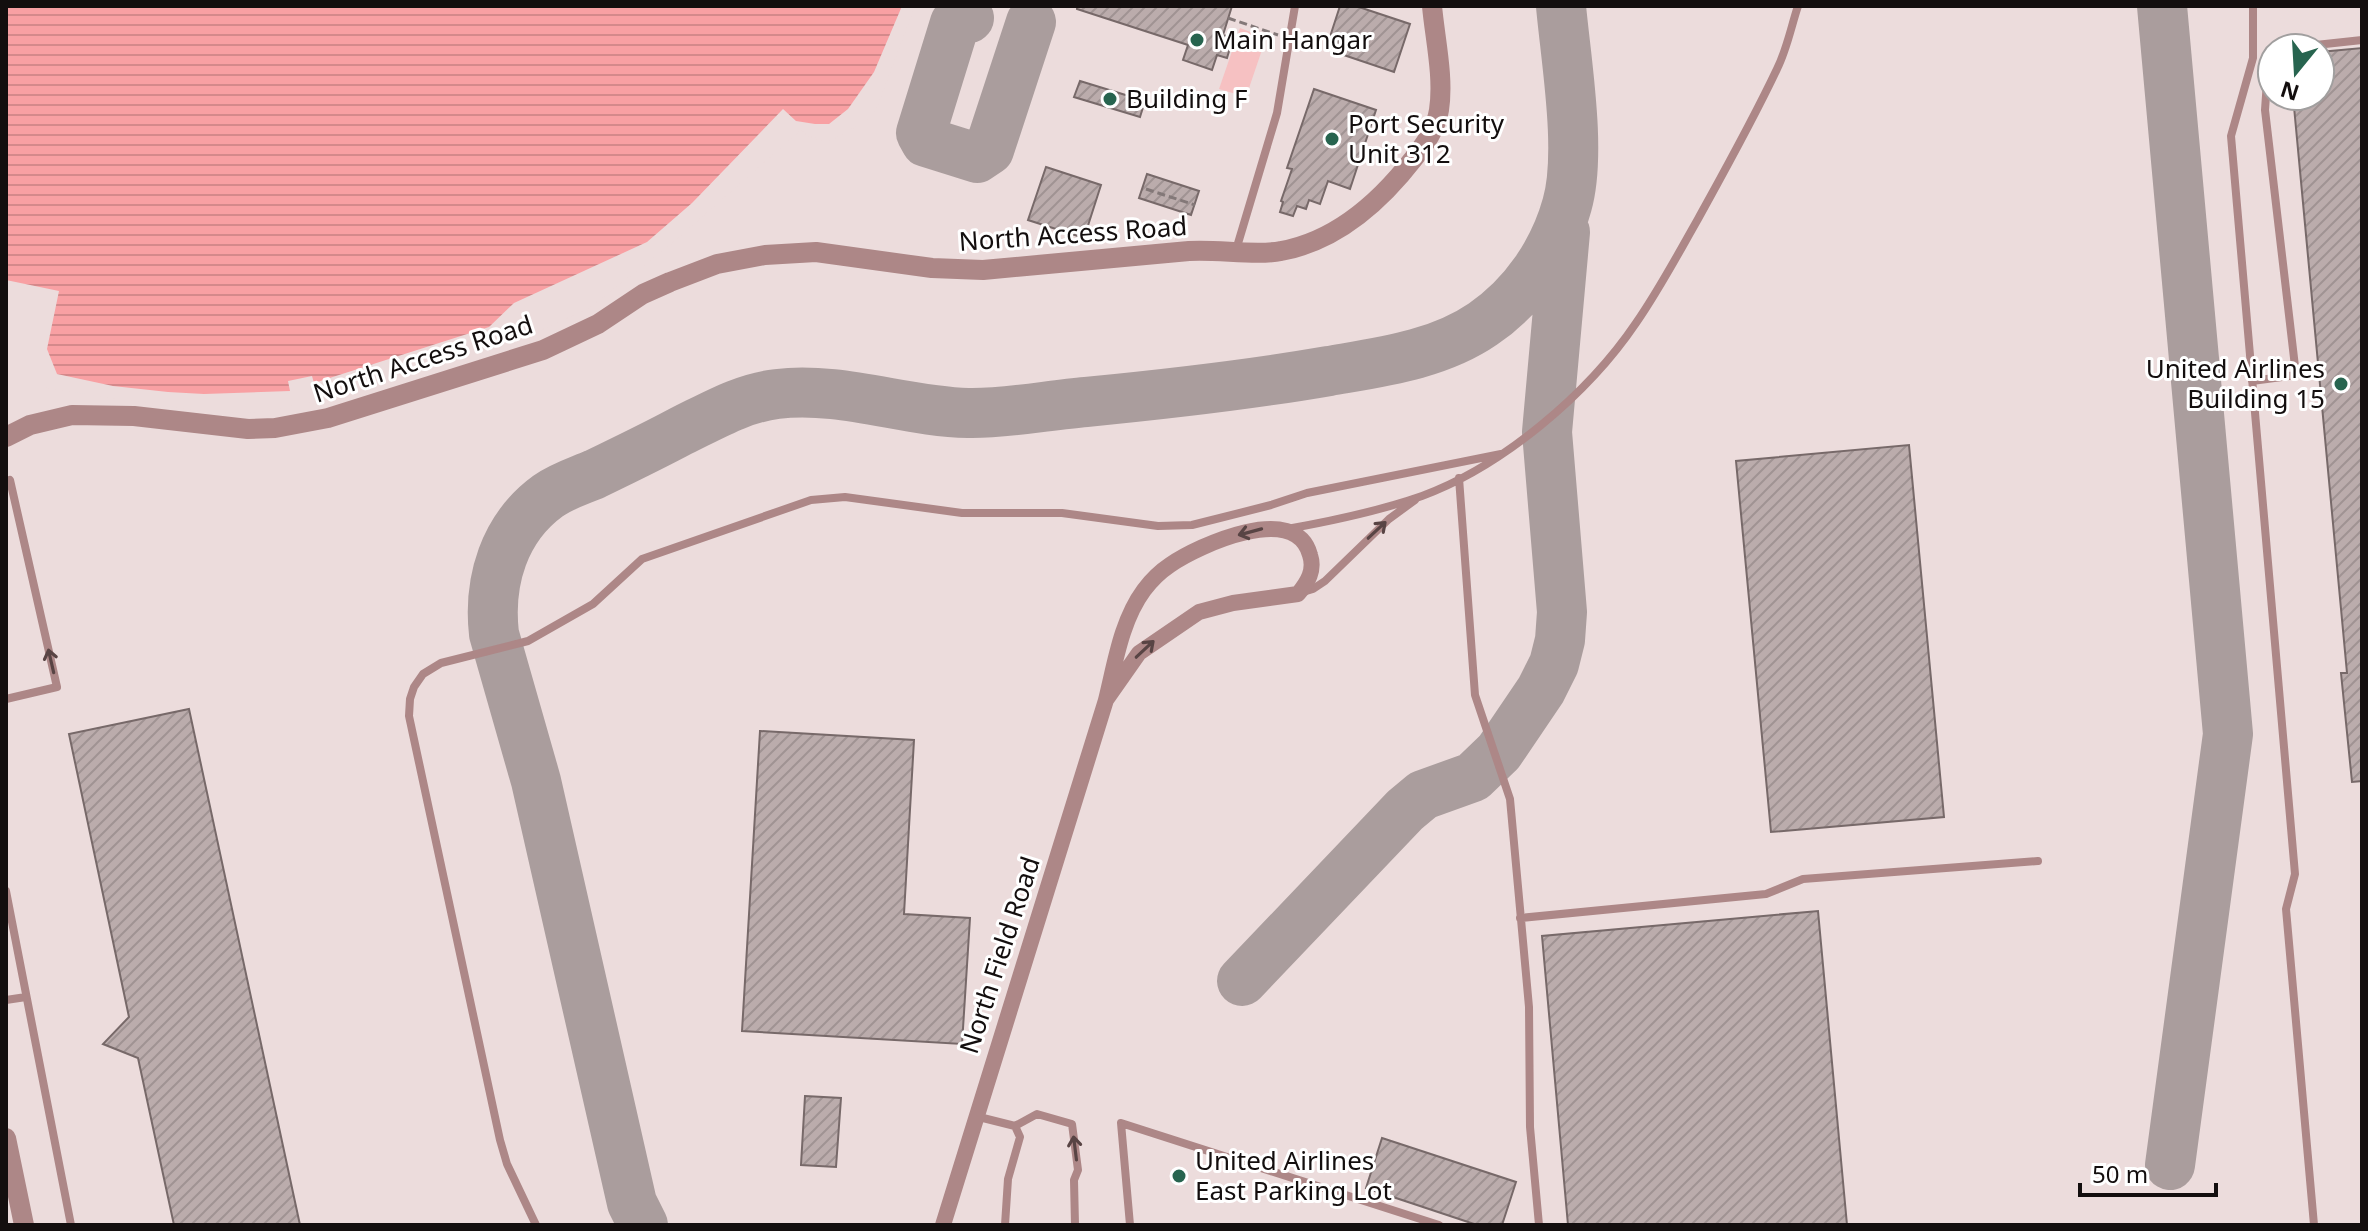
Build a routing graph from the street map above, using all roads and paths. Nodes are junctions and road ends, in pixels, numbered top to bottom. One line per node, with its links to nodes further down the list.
1 (1295, 6): 6 (lane)
2 (1432, 6): 12 (street, North Access Road)
3 (1798, 6): 15 (lane)
4 (2253, 6): 13 (lane)
5 (1228, 18): 6 (path)
6 (1290, 39): 12 (lane)
7 (2362, 40): 8 (lane)
8 (2336, 43)
9 (2265, 112): 13 (lane)
10 (1146, 189): 11 (path)
11 (1195, 205)
12 (1236, 250): 14 (street, North Access Road)
13 (2252, 381): 40 (lane)
14 (6, 437)
15 (1501, 454): 16 (lane); 33 (lane)
16 (1459, 478): 18 (lane); 25 (lane)
17 (6, 484): 21 (lane, one-way to 17)
18 (1423, 495): 19 (lane); 20 (lane, one-way to 18)
19 (1286, 529): 20 (street); 22 (street, North Field Road, one-way to 22)
20 (1298, 594): 22 (street, North Field Road, one-way to 20)
21 (6, 699)
22 (1106, 700): 28 (street, North Field Road)
23 (2038, 861): 25 (lane)
24 (6, 891): 26 (lane)
25 (1520, 918): 39 (lane)
26 (26, 997): 27 (lane); 32 (lane)
27 (6, 1000)
28 (975, 1116): 29 (lane); 34 (street, North Field Road)
29 (1015, 1126): 35 (lane); 36 (lane, one-way to 29)
30 (6, 1138): 31 (street)
31 (24, 1225)
32 (71, 1225)
33 (536, 1225)
34 (943, 1225)
35 (1005, 1225)
36 (1075, 1225)
37 (1130, 1225): 38 (lane)
38 (1439, 1225)
39 (1539, 1225)
40 (2314, 1225)

